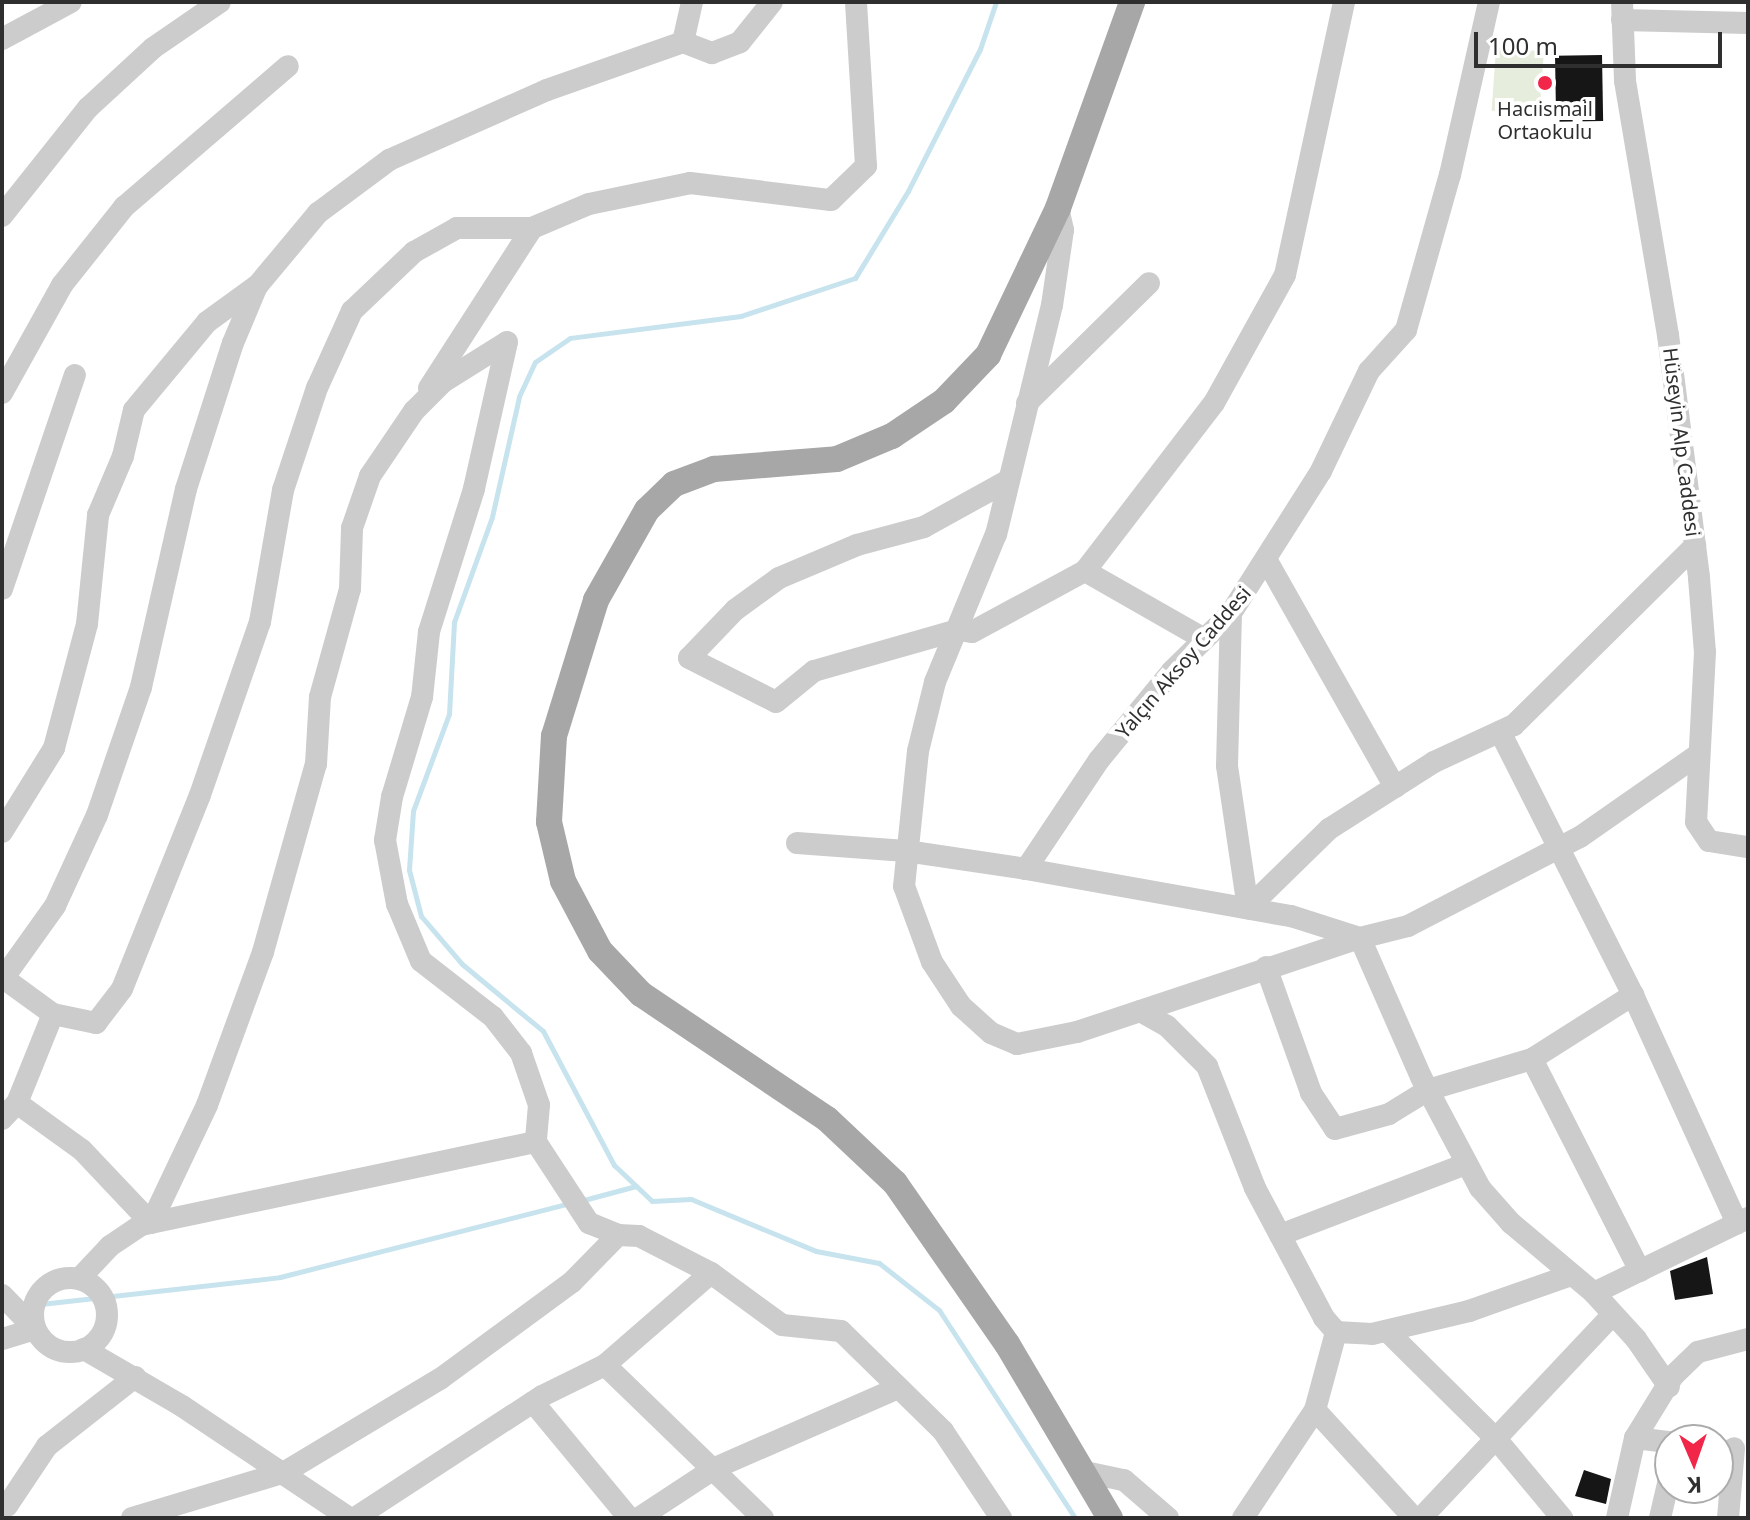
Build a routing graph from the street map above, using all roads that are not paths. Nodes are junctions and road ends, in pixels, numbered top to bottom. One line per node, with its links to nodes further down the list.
1 (71, 2): 11 (street)
2 (220, 2): 15 (street)
3 (692, 2): 12 (street)
4 (772, 2): 12 (street)
5 (856, 2): 16 (street)
6 (1132, 2): 14 (main road)
7 (1344, 2): 26 (street)
8 (1489, 2): 25 (street, Yalçın Aksoy Caddesi)
9 (1622, 11): 10 (street); 24 (street, Hüseyin Alp Caddesi)
10 (1748, 23)
11 (2, 39)
12 (683, 42): 18 (street)
13 (288, 66): 20 (street)
14 (1058, 208): 21 (street); 80 (main road)
15 (2, 216)
16 (532, 228): 22 (street); 46 (street)
17 (1149, 283): 21 (street)
18 (258, 285): 34 (street); 43 (street)
19 (75, 375): 27 (street)
20 (2, 393)
21 (1027, 403): 23 (street)
22 (414, 411): 50 (street); 53 (street)
23 (1009, 480): 29 (street); 29 (street)
24 (1695, 546): 31 (street); 32 (street, Hüseyin Alp Caddesi)
25 (1267, 561): 28 (street, Yalçın Aksoy Caddesi); 33 (street)
26 (1085, 571): 29 (street); 30 (street)
27 (2, 589)
28 (1231, 613): 30 (street, Yalçın Aksoy Caddesi); 40 (street)
29 (958, 630): 38 (street)
30 (1204, 639): 39 (street, Yalçın Aksoy Caddesi)
31 (1500, 732): 33 (street); 36 (street)
32 (1699, 754): 36 (street); 37 (street, Hüseyin Alp Caddesi)
33 (1395, 787): 40 (street)
34 (2, 832)
35 (797, 843): 38 (street)
36 (1559, 847): 41 (street); 44 (street)
37 (1748, 847)
38 (906, 851): 39 (street); 45 (street)
39 (1026, 869): 40 (street)
40 (1248, 908): 41 (street)
41 (1360, 938): 42 (street); 48 (street)
42 (1266, 967): 45 (street); 48 (street)
43 (2, 978): 46 (street)
44 (1633, 995): 47 (street); 52 (street)
45 (1140, 1011): 55 (street)
46 (53, 1014): 49 (street)
47 (1532, 1059): 48 (street); 56 (street)
48 (1428, 1090): 51 (street)
49 (9, 1111): 53 (street)
50 (536, 1142): 53 (street); 54 (street)
51 (1466, 1164): 55 (street); 58 (street)
52 (1742, 1220): 56 (street)
53 (151, 1223): 59 (street)
54 (618, 1235): 57 (street); 79 (street)
55 (1280, 1235): 65 (street)
56 (1640, 1271): 60 (street)
57 (711, 1273): 69 (street); 72 (street)
58 (1571, 1275): 60 (street); 64 (street)
59 (79, 1279): 63 (street); 68 (street)
60 (1594, 1293): 62 (street)
61 (2, 1295): 63 (street)
62 (1613, 1314): 71 (street); 76 (street)
63 (35, 1329): 66 (street); 68 (street)
64 (1387, 1331): 65 (street); 76 (street)
65 (1336, 1332): 74 (street)
66 (2, 1339)
67 (1748, 1339): 71 (street)
68 (84, 1349): 70 (street)
69 (605, 1365): 73 (street); 78 (street)
70 (135, 1377): 79 (street); 81 (street)
71 (1669, 1387): 75 (street)
72 (896, 1389): 78 (street); 88 (street)
73 (533, 1402): 84 (street); 85 (street)
74 (1315, 1410): 82 (street); 91 (street)
75 (1635, 1438): 77 (street); 94 (street)
76 (1497, 1440): 92 (street); 93 (street)
77 (1654, 1440)
78 (715, 1468): 86 (street); 87 (street)
79 (285, 1472): 83 (street); 84 (street)
80 (1085, 1472): 89 (main road); 90 (street)
81 (9, 1508)
82 (1247, 1517)
83 (132, 1518)
84 (352, 1518)
85 (629, 1518)
86 (639, 1518)
87 (763, 1518)
88 (1001, 1518)
89 (1110, 1518)
90 (1168, 1518)
91 (1414, 1518)
92 (1421, 1518)
93 (1562, 1518)
94 (1617, 1518)

